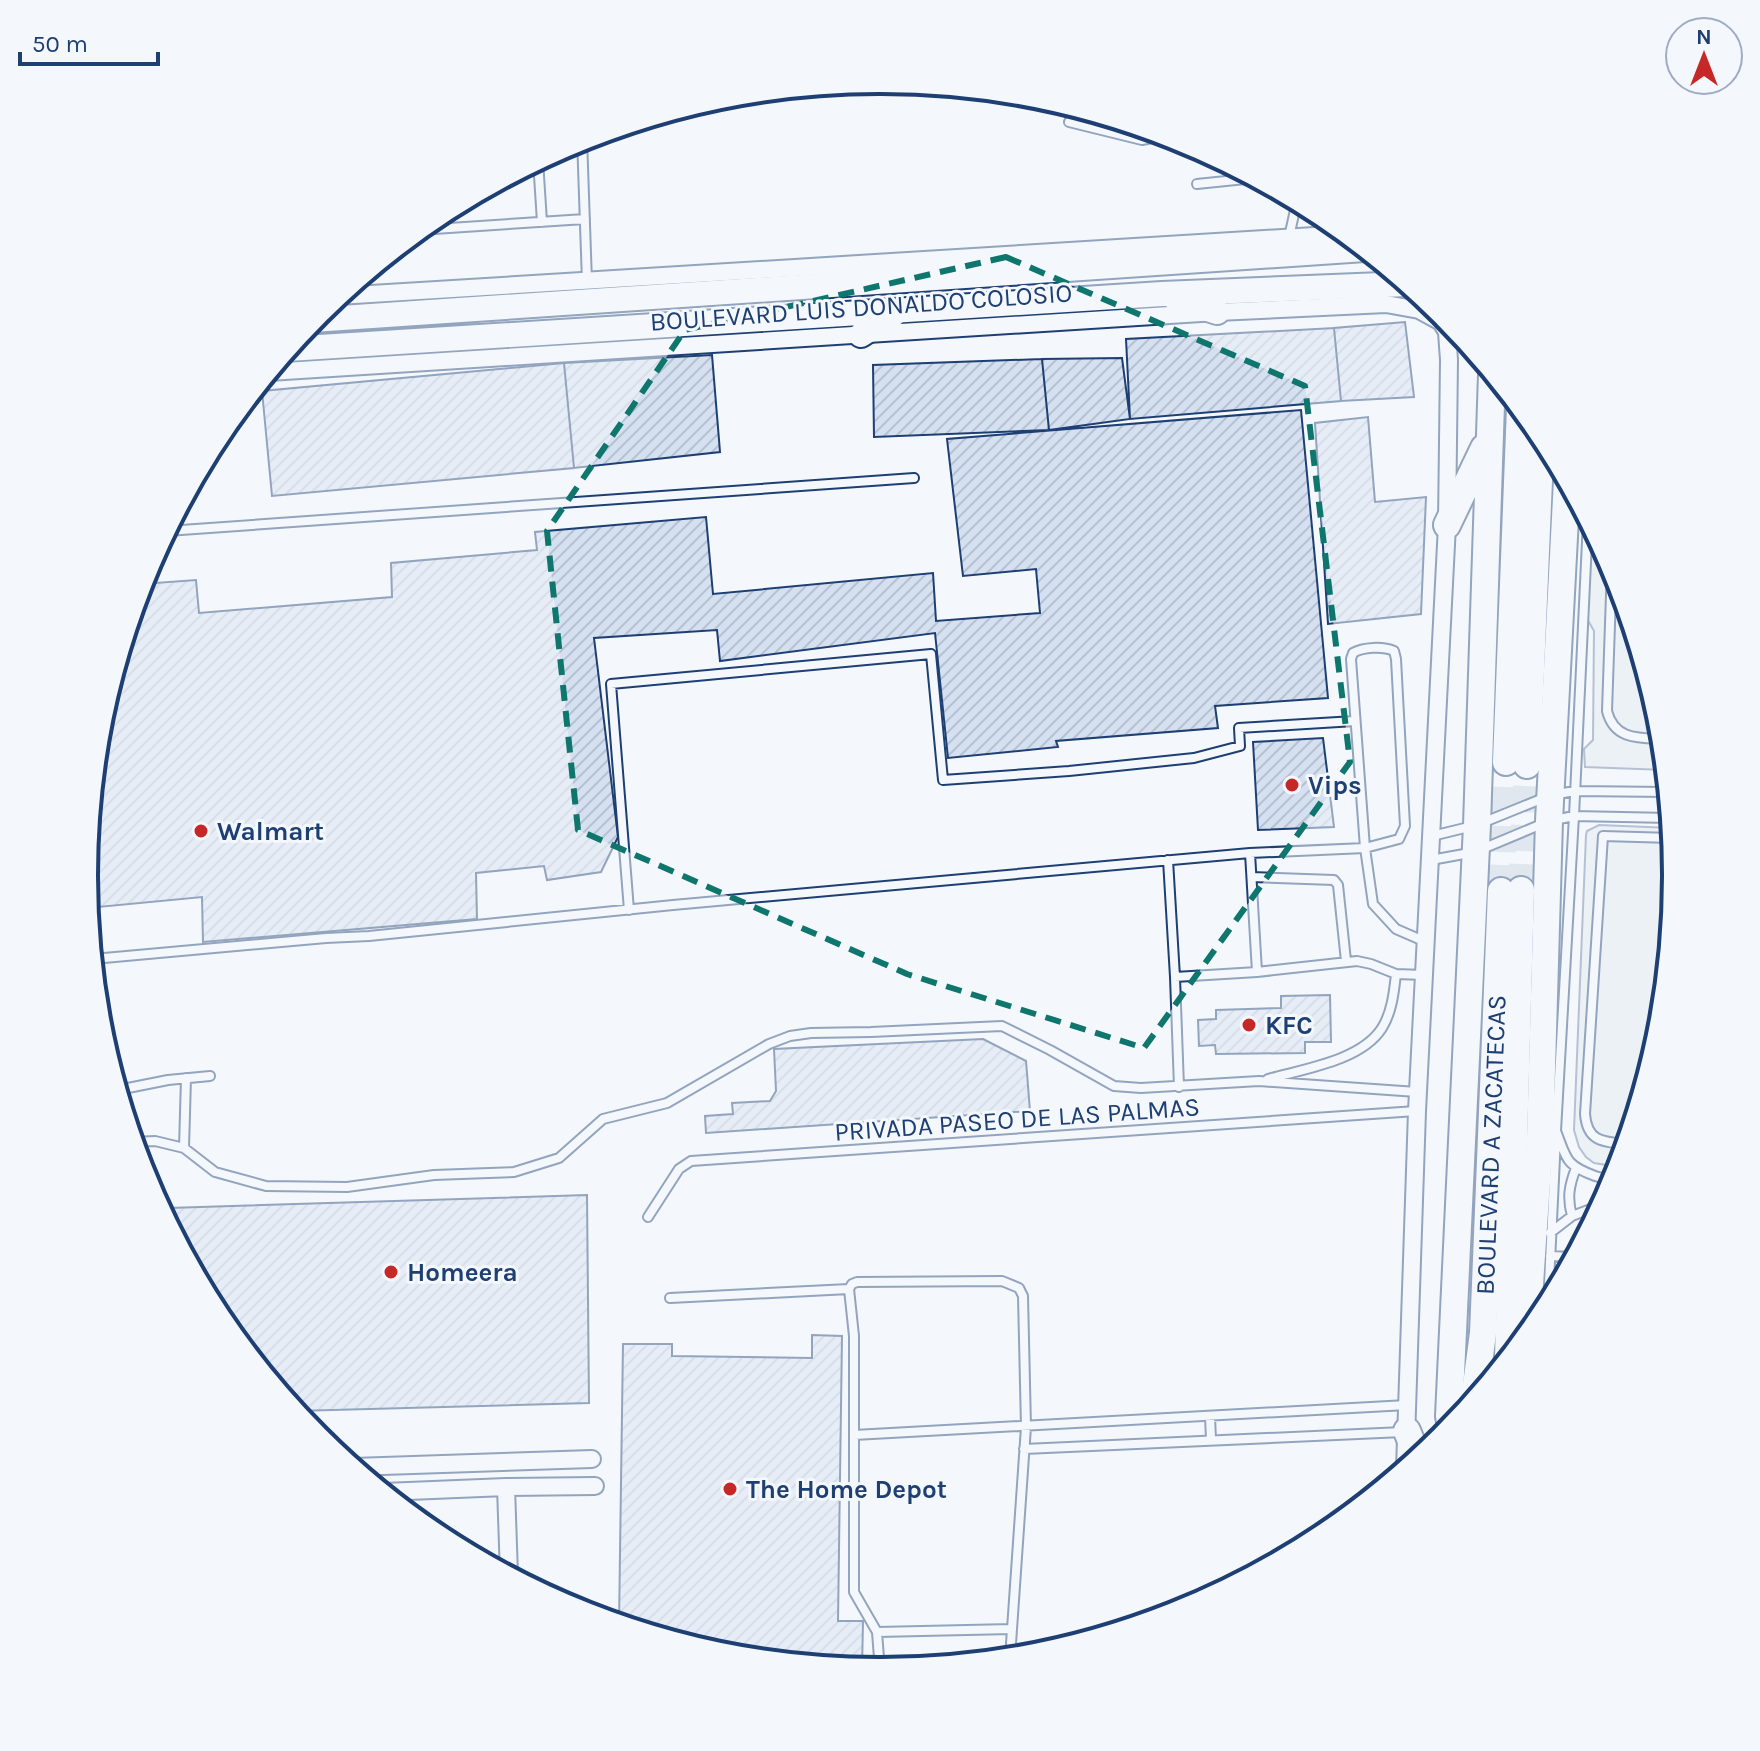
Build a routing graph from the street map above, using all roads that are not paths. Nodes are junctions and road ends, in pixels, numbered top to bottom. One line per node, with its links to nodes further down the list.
1 (1069, 122): 2 (lane)
2 (1144, 140)
3 (583, 152): 8 (lane)
4 (539, 173): 9 (lane)
5 (1235, 180): 6 (lane)
6 (1197, 184)
7 (1294, 213): 11 (lane)
8 (585, 219): 9 (lane); 17 (lane)
9 (542, 222): 10 (lane)
10 (442, 228)
11 (1288, 237): 12 (street, BOULEVARD LUIS DONALDO COLOSIO); 14 (street, BOULEVARD LUIS DONALDO COLOSIO)
12 (1336, 241)
13 (1338, 243): 15 (main road, BOULEVARD LUIS DONALDO COLOSIO)
14 (1104, 249): 15 (main road); 17 (street, BOULEVARD LUIS DONALDO COLOSIO)
15 (1081, 268): 17 (main road, BOULEVARD LUIS DONALDO COLOSIO)
16 (1391, 285): 18 (main road, BOULEVARD LUIS DONALDO COLOSIO)
17 (587, 291): 19 (street, BOULEVARD LUIS DONALDO COLOSIO); 23 (main road, BOULEVARD LUIS DONALDO COLOSIO); 24 (main road); 27 (main road)
18 (1162, 294): 21 (main road, BOULEVARD LUIS DONALDO COLOSIO); 22 (main road)
19 (357, 296)
20 (1419, 310): 22 (street, BOULEVARD LUIS DONALDO COLOSIO)
21 (899, 311): 24 (main road, BOULEVARD LUIS DONALDO COLOSIO); 25 (main road)
22 (1217, 312): 25 (street, BOULEVARD LUIS DONALDO COLOSIO)
23 (333, 318)
24 (697, 323): 27 (main road, BOULEVARD LUIS DONALDO COLOSIO)
25 (861, 335): 29 (street, BOULEVARD LUIS DONALDO COLOSIO)
26 (1447, 338): 36 (street, BOULEVARD LUIS DONALDO COLOSIO)
27 (364, 344): 28 (main road, BOULEVARD LUIS DONALDO COLOSIO)
28 (303, 348)
29 (283, 371)
30 (1491, 389): 32 (main road)
31 (1520, 427): 33 (main road)
32 (1489, 438): 36 (main road); 46 (main road)
33 (1539, 456)
34 (914, 478): 37 (lane)
35 (1567, 503): 43 (main road)
36 (1447, 525): 47 (street)
37 (179, 530)
38 (1586, 541): 43 (lane)
39 (1611, 600): 41 (lane)
40 (1355, 721): 49 (lane); 49 (lane); 55 (lane)
41 (1649, 738)
42 (1657, 792): 43 (lane)
43 (1563, 793): 44 (main road); 46 (lane)
44 (1562, 818): 45 (lane); 50 (lane); 70 (lane); 79 (main road)
45 (1659, 818)
46 (1477, 825): 47 (lane); 50 (main road)
47 (1432, 836): 53 (street)
48 (1661, 838): 72 (lane)
49 (1365, 848): 51 (lane); 56 (lane)
50 (1475, 852): 53 (lane); 88 (main road)
51 (1250, 853): 52 (lane); 54 (lane)
52 (1168, 860): 55 (lane); 62 (lane)
53 (1431, 860): 56 (street)
54 (1252, 877): 58 (lane); 59 (lane)
55 (629, 910): 57 (lane)
56 (1426, 942): 61 (street)
57 (103, 958)
58 (1346, 961): 59 (lane); 60 (lane)
59 (1257, 972): 62 (lane)
60 (1396, 974): 61 (lane); 65 (lane)
61 (1424, 975): 68 (street)
62 (1175, 977): 66 (lane)
63 (210, 1076): 64 (lane)
64 (186, 1078): 67 (lane); 73 (lane)
65 (1259, 1081): 66 (lane); 68 (lane)
66 (1179, 1087): 73 (lane)
67 (128, 1088)
68 (1418, 1092): 69 (street)
69 (1417, 1111): 78 (lane, PRIVADA PASEO DE LAS PALMAS); 90 (street)
70 (1556, 1131): 74 (lane); 79 (lane)
71 (145, 1141): 73 (lane)
72 (1614, 1143)
73 (184, 1148)
74 (1576, 1168): 75 (lane); 77 (lane)
75 (1601, 1178)
76 (1586, 1211): 77 (lane)
77 (1572, 1216): 79 (lane)
78 (648, 1217)
79 (1543, 1232): 80 (lane); 85 (main road)
80 (1550, 1256): 81 (lane); 82 (lane)
81 (1562, 1257)
82 (1549, 1279)
83 (849, 1289): 84 (lane); 91 (lane); 92 (lane)
84 (670, 1298)
85 (1533, 1305)
86 (1508, 1340): 87 (main road, BOULEVARD A ZACATECAS)
87 (1477, 1380)
88 (1449, 1411)
89 (1210, 1416): 90 (lane); 91 (lane); 93 (lane)
90 (1407, 1418): 93 (lane); 94 (main road); 96 (street)
91 (1026, 1427): 92 (lane); 95 (lane)
92 (854, 1435): 104 (lane)
93 (1211, 1440): 95 (lane)
94 (1414, 1445)
95 (1024, 1449): 103 (lane)
96 (1406, 1453)
97 (592, 1459): 98 (street)
98 (369, 1466)
99 (595, 1486): 100 (street)
100 (506, 1487): 101 (street); 102 (street)
101 (399, 1491)
102 (509, 1562)
103 (1012, 1629): 104 (lane); 105 (lane)
104 (877, 1632): 106 (lane)
105 (1011, 1645)
106 (879, 1657)

